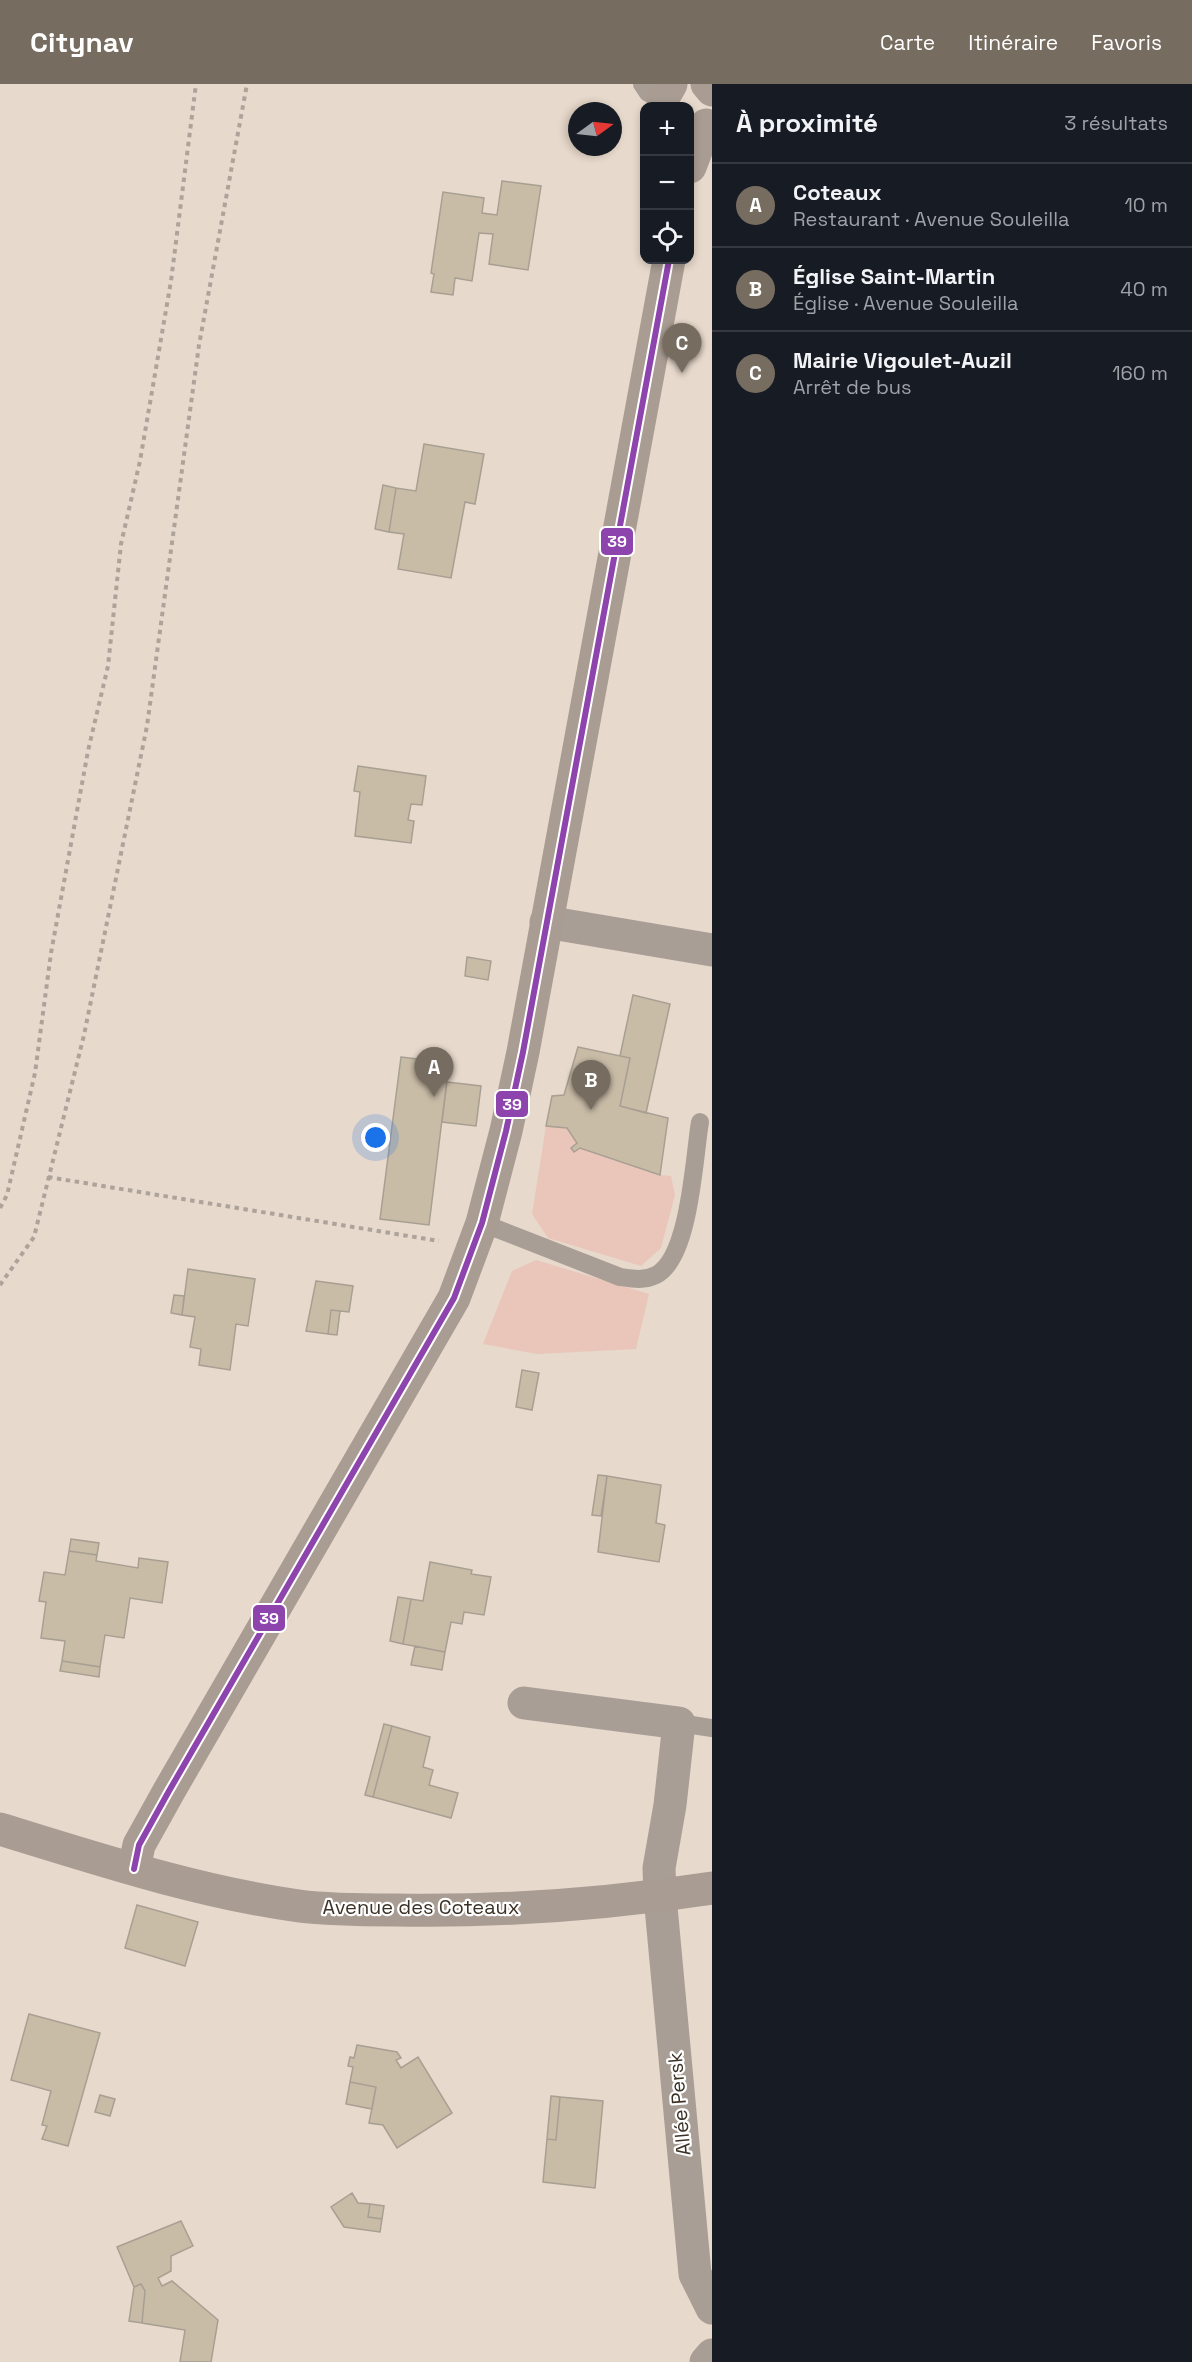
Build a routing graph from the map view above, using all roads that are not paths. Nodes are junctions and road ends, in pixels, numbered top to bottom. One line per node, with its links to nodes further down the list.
1 (707, 103): 2 (street)
2 (693, 156)
3 (668, 264): 4 (street)
4 (546, 922): 5 (street); 7 (street)
5 (712, 950)
6 (700, 1122): 7 (lane)
7 (482, 1223): 12 (street)
8 (524, 1703): 9 (street)
9 (679, 1723): 10 (lane); 14 (street, Allée Persk)
10 (712, 1728)
11 (0, 1829): 12 (street, Avenue des Coteaux)
12 (134, 1869): 14 (street, Avenue des Coteaux)
13 (712, 1888): 14 (street, Avenue des Coteaux)
14 (660, 1896): 15 (street, Allée Persk)
15 (712, 2308)
16 (712, 2355): 17 (street)
17 (706, 2362)

